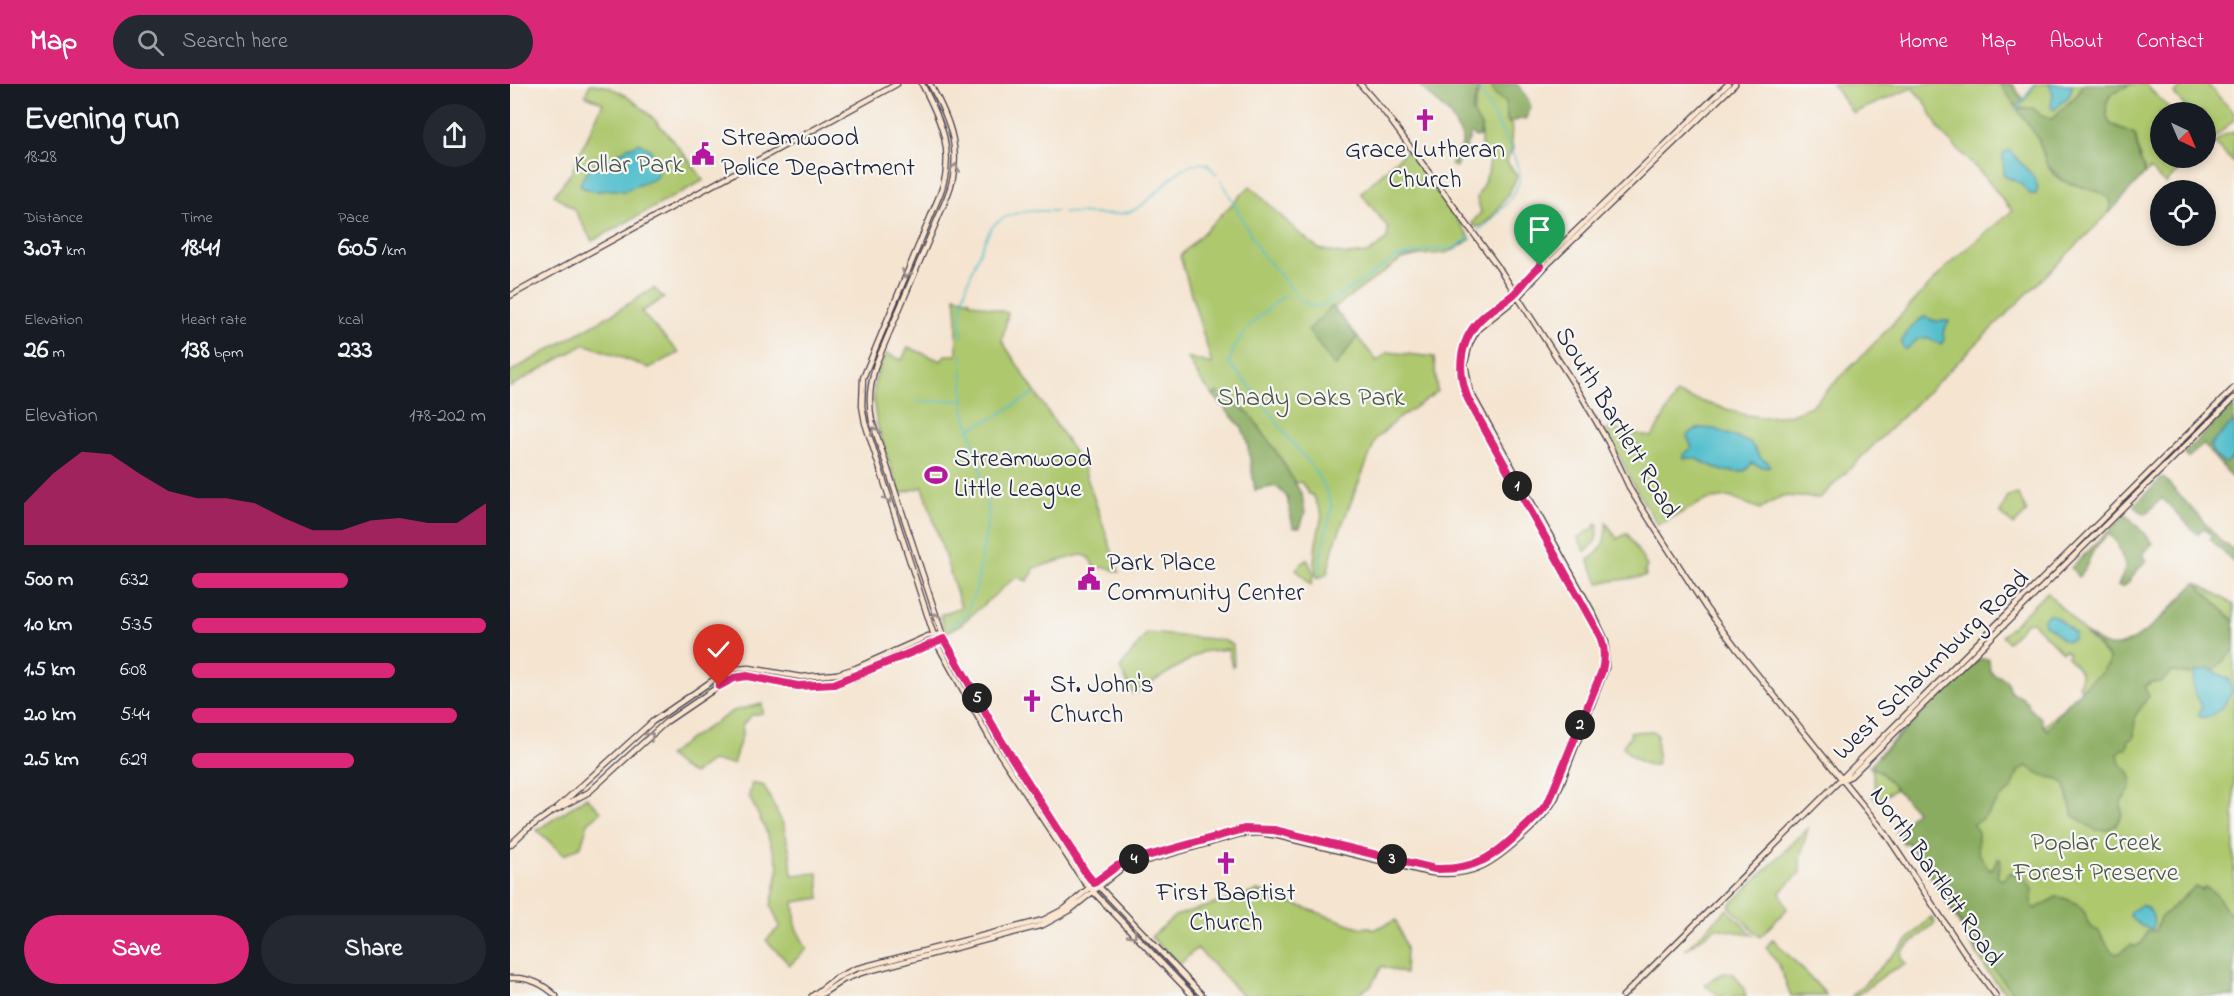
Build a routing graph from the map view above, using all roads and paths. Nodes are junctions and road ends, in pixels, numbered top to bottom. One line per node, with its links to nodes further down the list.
1 (897, 84): 8 (street)
2 (922, 84): 11 (street, one-way to 11)
3 (930, 84): 12 (street, one-way to 3)
4 (1360, 84): 7 (street, South Bartlett Road)
5 (1728, 84): 7 (street)
6 (1735, 84): 7 (street)
7 (1517, 295): 14 (street, South Bartlett Road); 17 (street)
8 (510, 296)
9 (2234, 388): 14 (street, West Schaumburg Road)
10 (2234, 398): 14 (street, West Schaumburg Road)
11 (933, 634): 12 (street); 13 (street); 15 (street)
12 (943, 636): 13 (street); 17 (street)
13 (936, 642): 15 (street, one-way to 13); 18 (street)
14 (1842, 780): 25 (street); 26 (street, North Bartlett Road)
15 (558, 807): 16 (street)
16 (510, 845)
17 (1096, 885): 18 (street); 24 (street)
18 (1091, 890): 21 (street); 22 (street); 23 (street, one-way to 23)
19 (510, 978): 20 (street)
20 (556, 996)
21 (812, 996)
22 (819, 996)
23 (1193, 996)
24 (1203, 996)
25 (1623, 996)
26 (1996, 996)

